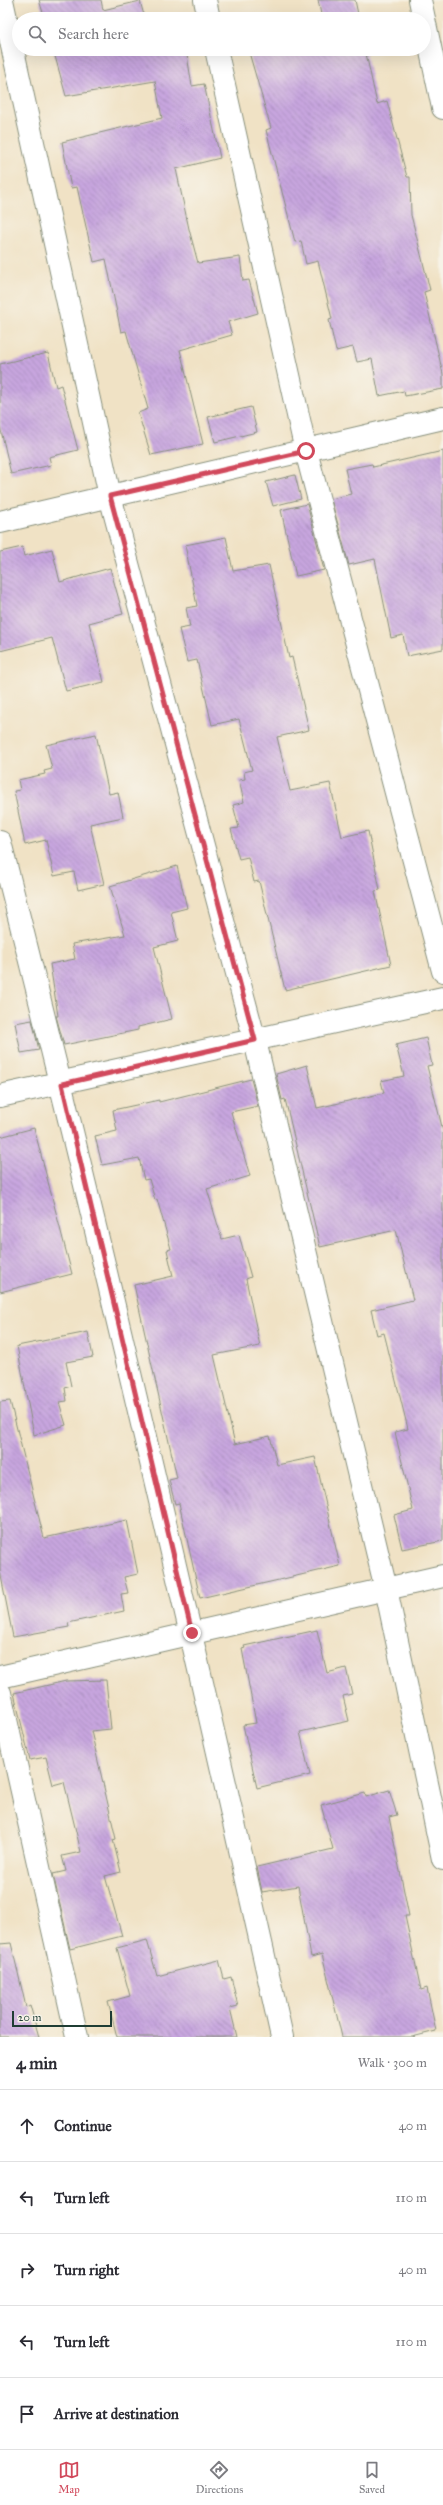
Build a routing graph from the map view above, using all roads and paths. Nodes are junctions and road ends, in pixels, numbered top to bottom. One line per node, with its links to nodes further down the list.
1 (2, 0): 6 (street)
2 (205, 0): 4 (street)
3 (420, 0): 5 (street)
4 (208, 12)
5 (423, 12)
6 (12, 46)
7 (431, 52): 10 (street)
8 (14, 56): 13 (street)
9 (218, 56): 12 (street)
10 (443, 108)
11 (443, 418): 12 (street)
12 (306, 451): 13 (street); 16 (street)
13 (110, 496): 14 (street); 18 (street)
14 (0, 522)
15 (0, 842): 19 (street)
16 (443, 971)
17 (443, 998): 18 (street)
18 (255, 1040): 19 (street); 22 (street)
19 (62, 1084): 20 (street); 23 (street)
20 (0, 1096)
21 (443, 1576): 22 (street)
22 (386, 1589): 23 (street); 26 (street)
23 (192, 1633): 24 (street); 28 (street)
24 (0, 1677)
25 (0, 1693): 27 (street)
26 (443, 1859)
27 (77, 2037)
28 (282, 2037)

